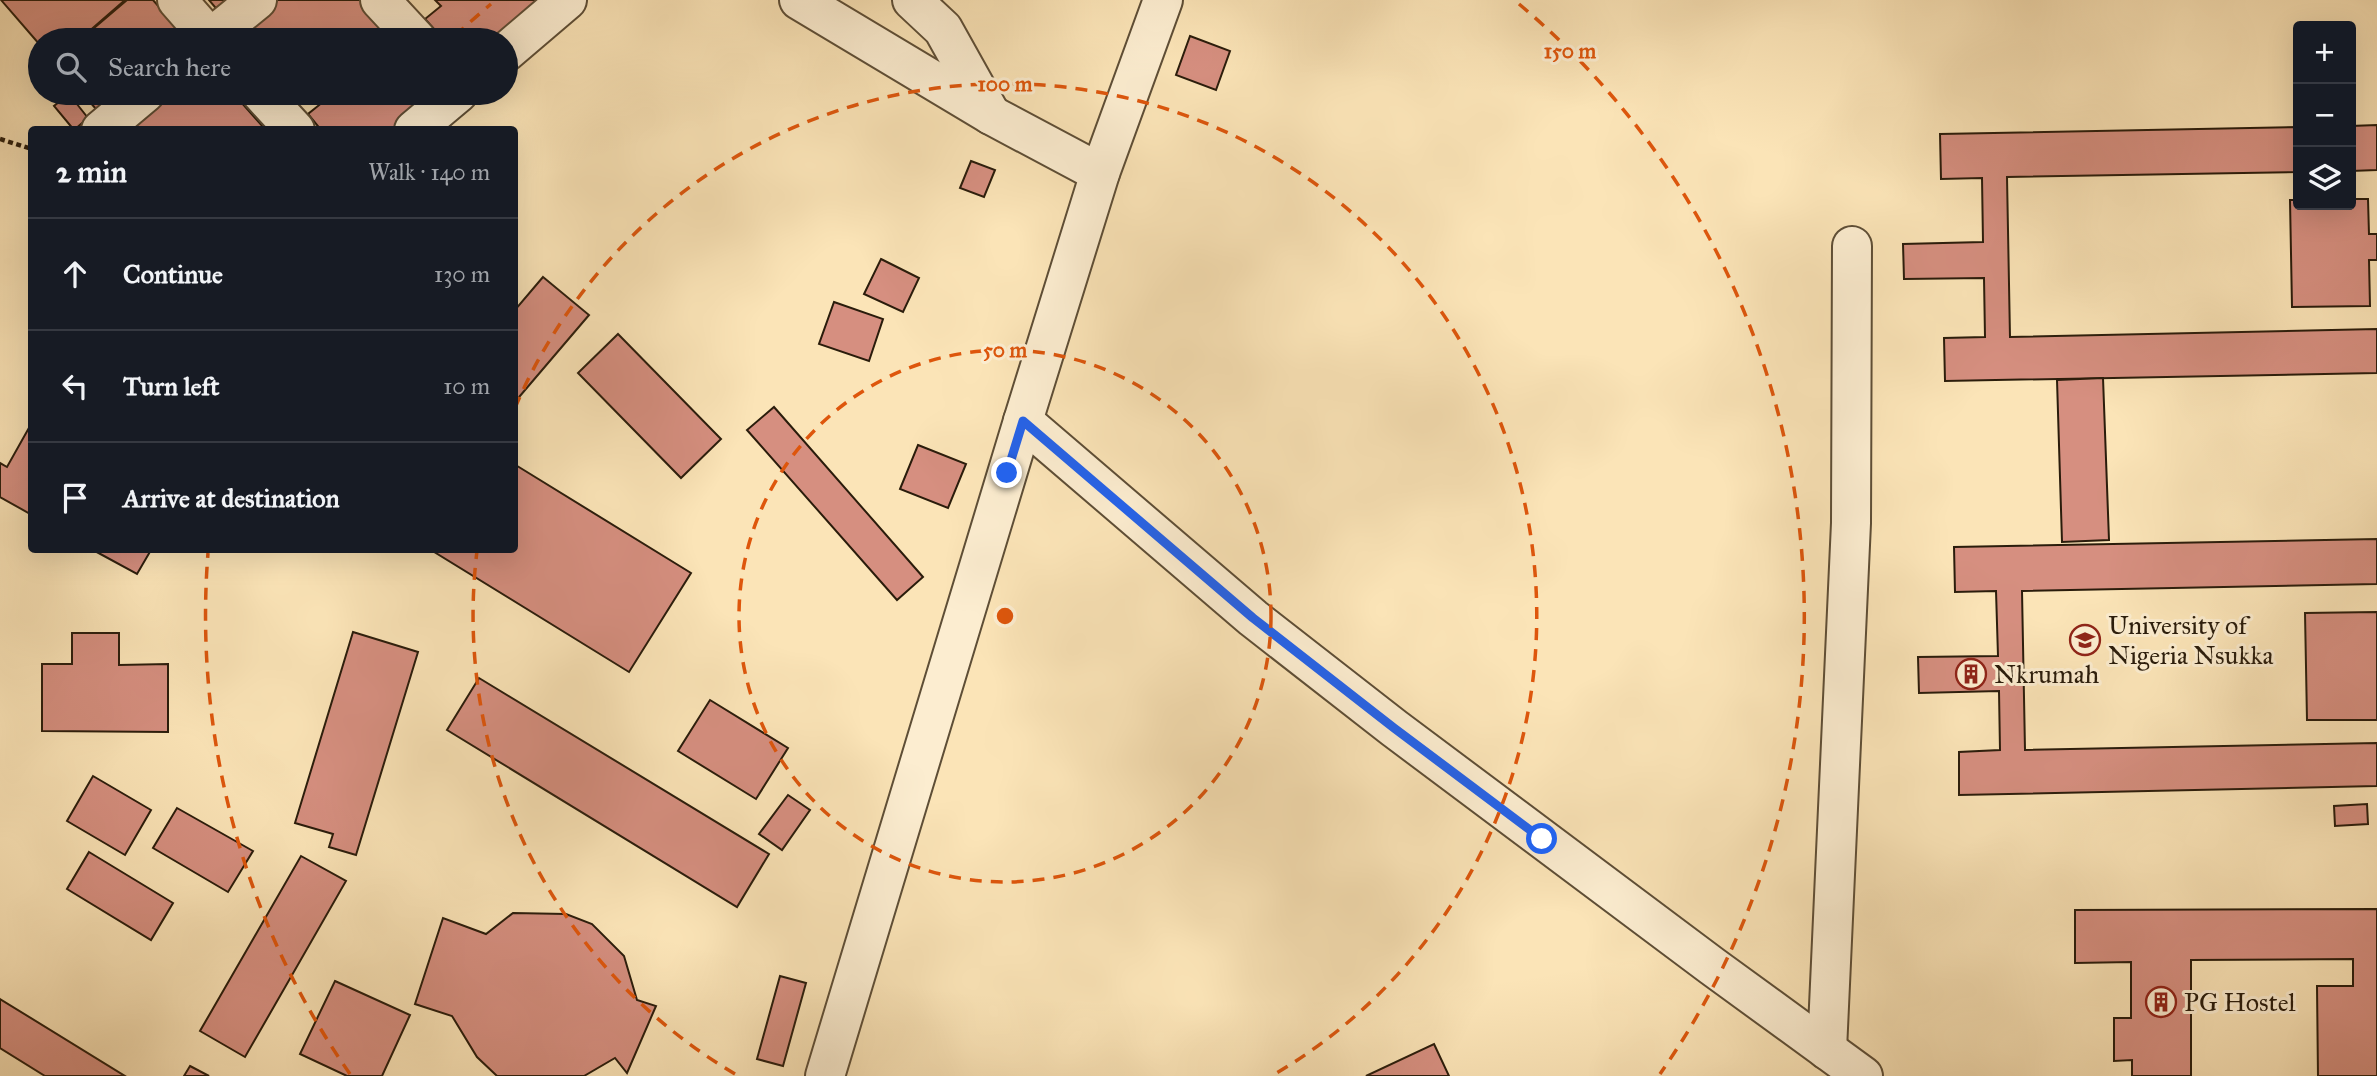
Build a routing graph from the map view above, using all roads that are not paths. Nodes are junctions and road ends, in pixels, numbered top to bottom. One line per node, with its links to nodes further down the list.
1 (177, 0): 8 (street)
2 (257, 0): 9 (street)
3 (380, 0): 10 (street)
4 (567, 0): 11 (street)
5 (799, 0): 15 (street)
6 (912, 0): 15 (street)
7 (1163, 0): 19 (street)
8 (200, 28)
9 (224, 28)
10 (406, 28)
11 (518, 42)
12 (131, 105): 16 (street)
13 (272, 105): 17 (street)
14 (444, 105): 18 (street)
15 (991, 115): 19 (street)
16 (106, 126)
17 (291, 126)
18 (419, 126)
19 (1100, 173): 21 (street)
20 (1852, 246): 22 (street)
21 (1023, 421): 22 (street); 23 (street)
22 (1827, 1050): 24 (street)
23 (825, 1076)
24 (1863, 1076)

